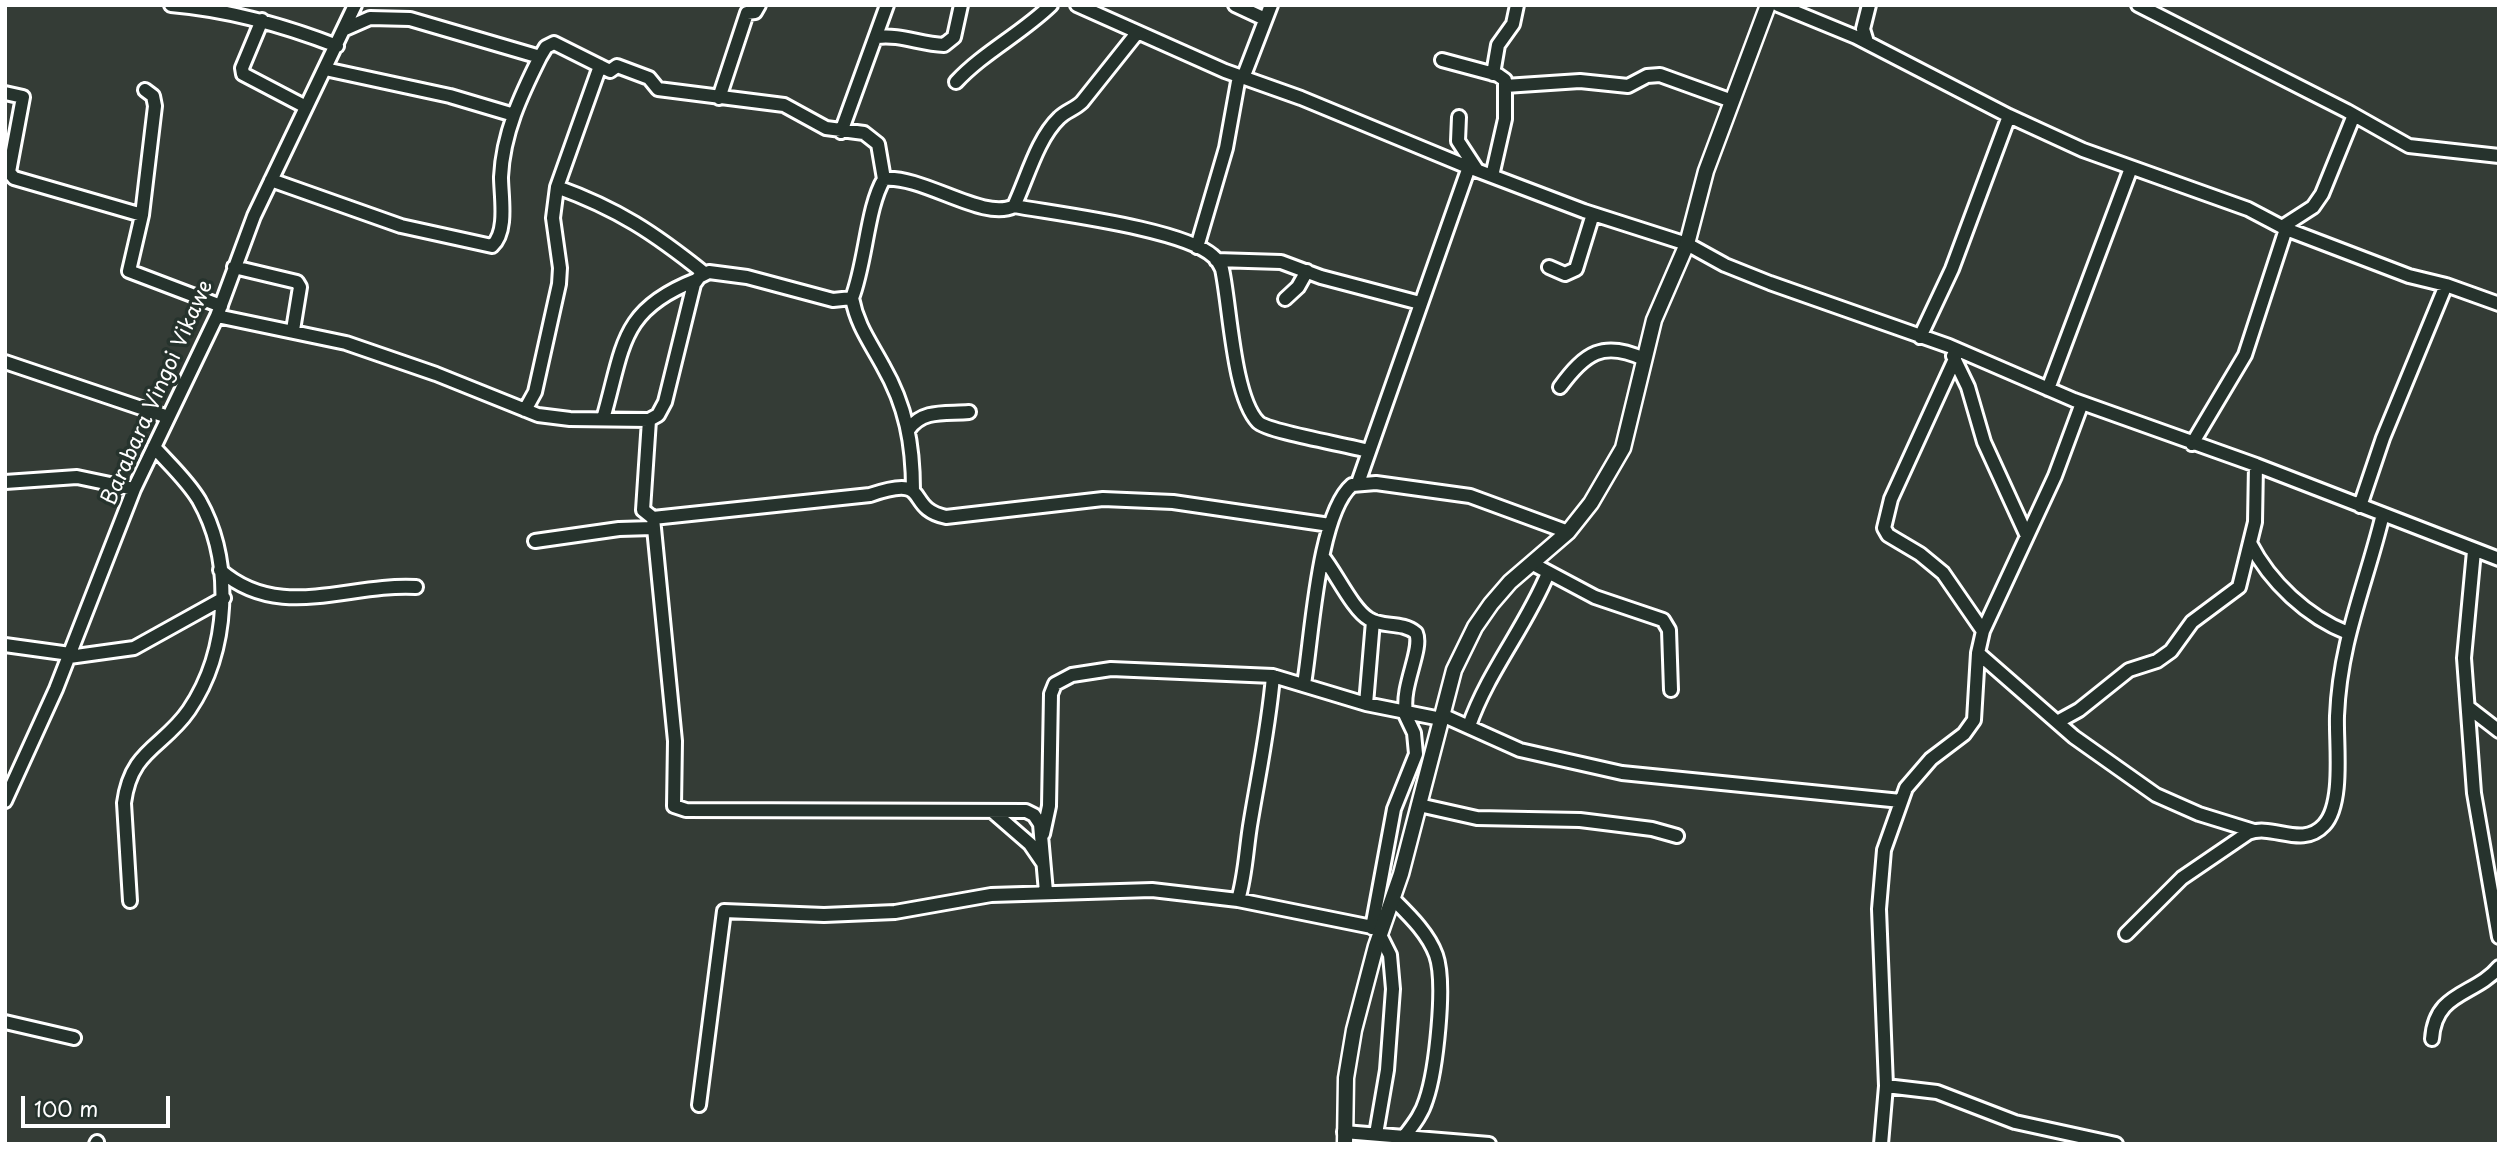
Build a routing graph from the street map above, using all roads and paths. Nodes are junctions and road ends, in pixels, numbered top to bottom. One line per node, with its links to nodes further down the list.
1 (171, 5): 16 (street)
2 (355, 5): 17 (street, Barabara Vingoi Vikawe)
3 (759, 5): 32 (street)
4 (887, 5): 19 (street)
5 (961, 5): 19 (street)
6 (1051, 5): 28 (street)
7 (1077, 5): 18 (street)
8 (1235, 5): 15 (street)
9 (1270, 5): 15 (street)
10 (1517, 5): 26 (street)
11 (1768, 5): 33 (street)
12 (1778, 5): 20 (street)
13 (1869, 5): 20 (street)
14 (2138, 5): 36 (street)
15 (1265, 19): 27 (street)
16 (262, 20): 21 (street); 34 (street)
17 (345, 29): 21 (street, Barabara Vingoi Vikawe); 22 (street)
18 (1137, 33): 27 (street); 48 (street)
19 (877, 37): 39 (street)
20 (1867, 42): 37 (street)
21 (337, 46): 25 (street, Barabara Vingoi Vikawe)
22 (540, 57): 24 (street); 35 (street)
23 (1442, 60): 26 (street)
24 (600, 66): 32 (street); 47 (street)
25 (325, 69): 34 (street, Barabara Vingoi Vikawe); 35 (street)
26 (1493, 74): 29 (street)
27 (1241, 77): 42 (street); 53 (street)
28 (956, 82)
29 (1505, 86): 33 (street); 44 (street)
30 (145, 90): 50 (street)
31 (5, 93): 43 (street)
32 (719, 98): 39 (street)
33 (1732, 101): 52 (street)
34 (306, 107): 46 (street, Barabara Vingoi Vikawe)
35 (514, 115): 46 (street)
36 (2354, 115): 40 (street); 51 (street)
37 (2010, 116): 41 (street); 66 (street)
38 (1459, 117): 42 (street)
39 (841, 132): 45 (street)
40 (2499, 156)
41 (2131, 168): 51 (street); 72 (street)
42 (1473, 169): 44 (street); 62 (street)
43 (7, 173): 50 (street)
44 (1492, 176): 49 (street)
45 (884, 179): 48 (street); 60 (street)
46 (271, 180): 55 (street, Barabara Vingoi Vikawe)
47 (557, 187): 58 (street); 74 (street)
48 (1014, 206): 53 (street)
49 (1593, 214): 52 (street); 56 (street)
50 (142, 215): 64 (street)
51 (2284, 228): 59 (street); 80 (street)
52 (1687, 244): 66 (street); 68 (street)
53 (1196, 247): 54 (street)
54 (1216, 260): 57 (street); 82 (street)
55 (233, 267): 64 (street, Barabara Vingoi Vikawe); 65 (street)
56 (1549, 267)
57 (1307, 271): 61 (street); 62 (street)
58 (700, 276): 60 (street); 77 (street); 78 (street)
59 (2446, 285): 63 (street); 88 (street)
60 (852, 298): 79 (street)
61 (1285, 299)
62 (1420, 303): 82 (street)
63 (2499, 304)
64 (219, 311): 65 (street); 76 (street, Barabara Vingoi Vikawe)
65 (293, 330): 74 (street)
66 (1920, 337): 67 (street)
67 (1949, 346): 69 (street); 72 (street)
68 (1644, 359): 71 (street); 92 (street)
69 (1955, 359): 93 (street); 105 (street)
70 (5, 362): 76 (street)
71 (1560, 387)
72 (2048, 389): 73 (street)
73 (2082, 403): 80 (street); 93 (street)
74 (525, 410): 77 (street)
75 (969, 412): 79 (street)
76 (168, 417): 81 (street, Barabara Vingoi Vikawe)
77 (603, 419): 78 (street)
78 (649, 420): 90 (street)
79 (909, 429): 87 (street)
80 (2192, 444): 83 (street)
81 (154, 447): 86 (street, Barabara Vingoi Vikawe); 100 (street)
82 (1368, 450): 85 (street)
83 (2256, 465): 88 (street); 95 (street)
84 (5, 482): 86 (street)
85 (1358, 483): 91 (street); 92 (street)
86 (134, 489): 109 (street, Barabara Vingoi Vikawe)
87 (913, 490): 90 (street); 91 (street)
88 (2360, 506): 89 (street)
89 (2383, 514): 96 (street); 106 (street)
90 (653, 523): 94 (street); 124 (street)
91 (1329, 525): 97 (street)
92 (1568, 532): 99 (street)
93 (2027, 536): 105 (street)
94 (535, 541)
95 (2250, 544): 106 (street); 117 (street)
96 (2474, 551): 98 (street); 114 (street)
97 (1323, 556): 104 (street); 111 (street)
98 (2499, 559)
99 (1533, 564): 101 (street); 116 (street)
100 (220, 570): 102 (street); 103 (street)
101 (1548, 573): 112 (street); 118 (street)
102 (416, 587)
103 (224, 598): 109 (street); 132 (street)
104 (1373, 621): 113 (street); 115 (street)
105 (1983, 631): 108 (street)
106 (2348, 633): 125 (street)
107 (5, 645): 109 (street)
108 (1978, 653): 117 (street); 122 (street)
109 (69, 655): 120 (street, Barabara Vingoi Vikawe)
110 (1273, 676): 111 (street); 127 (street); 131 (street)
111 (1304, 684): 113 (street)
112 (1671, 690)
113 (1366, 704): 115 (street)
114 (2468, 707): 119 (street); 135 (street)
115 (1405, 712): 116 (street); 133 (street)
116 (1441, 717): 118 (street); 123 (street)
117 (2059, 721): 125 (street)
118 (1469, 726): 122 (street)
119 (2499, 731)
120 (8, 785): 121 (street, Barabara Vingoi Vikawe)
121 (5, 800)
122 (1901, 801): 140 (street)
123 (1419, 805): 126 (street); 130 (street)
124 (992, 811): 127 (street); 128 (street)
125 (2254, 831): 134 (street)
126 (1677, 836)
127 (1041, 837): 128 (street)
128 (1044, 865): 129 (street)
129 (1046, 891): 131 (street); 141 (street)
130 (1394, 899): 133 (street); 143 (street)
131 (1237, 900): 133 (street)
132 (130, 901)
133 (1378, 931): 142 (street); 144 (street)
134 (2126, 934)
135 (2499, 937)
136 (2499, 967): 139 (street)
137 (5, 1022): 138 (street)
138 (75, 1038)
139 (2432, 1039)
140 (1886, 1086): 146 (street); 147 (street)
141 (699, 1105)
142 (1376, 1135): 143 (street); 144 (street)
143 (1404, 1137): 145 (street)
144 (1345, 1138)
145 (1489, 1144)
146 (1881, 1144)
147 (2116, 1144)

